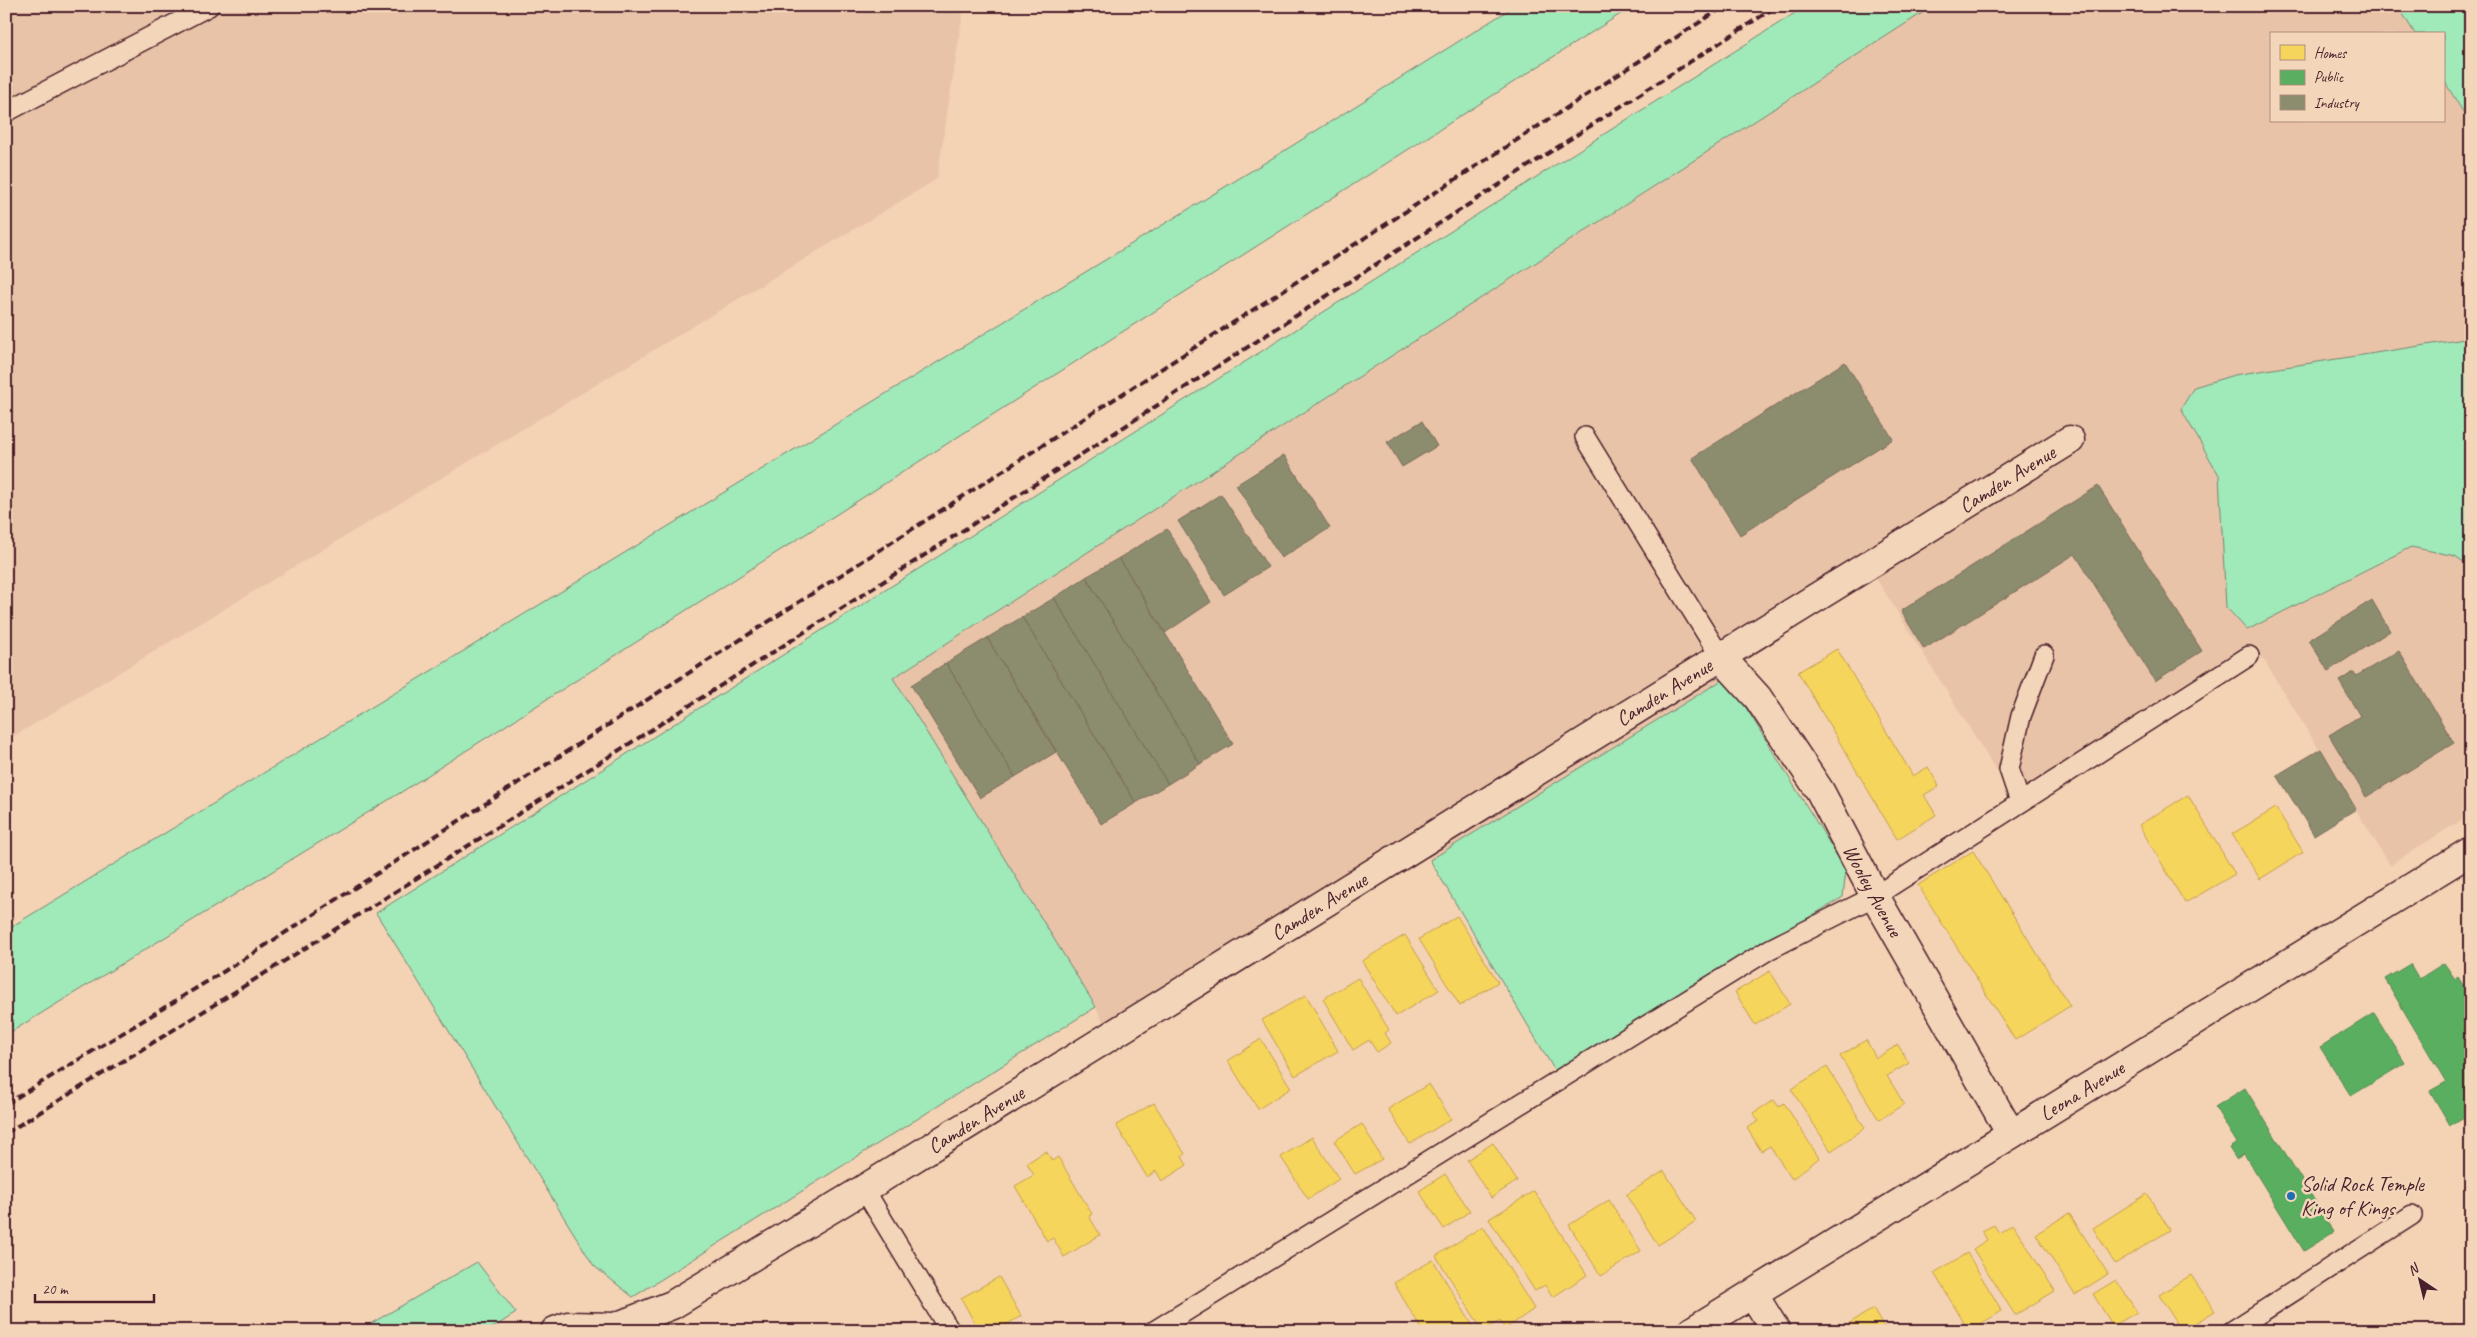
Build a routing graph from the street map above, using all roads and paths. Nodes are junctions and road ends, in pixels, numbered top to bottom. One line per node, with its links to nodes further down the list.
1 (210, 6): 2 (lane)
2 (6, 112)
3 (1585, 438): 6 (lane)
4 (2070, 440): 6 (street, Camden Avenue)
5 (2044, 655): 8 (lane)
6 (1720, 656): 10 (street, Wooley Avenue); 12 (street, Camden Avenue)
7 (2249, 656): 8 (lane)
8 (2020, 802): 10 (lane)
9 (2471, 851): 11 (street, Leona Avenue)
10 (1874, 896): 11 (street, Wooley Avenue); 18 (lane)
11 (2011, 1134): 14 (street, Leona Avenue)
12 (864, 1189): 15 (street, Camden Avenue); 17 (lane)
13 (2412, 1215): 21 (lane)
14 (1753, 1294): 19 (street, Leona Avenue); 20 (street)
15 (616, 1329): 16 (street, Camden Avenue)
16 (554, 1331)
17 (950, 1331)
18 (1154, 1331)
19 (1692, 1331)
20 (1776, 1331)
21 (2232, 1331)

